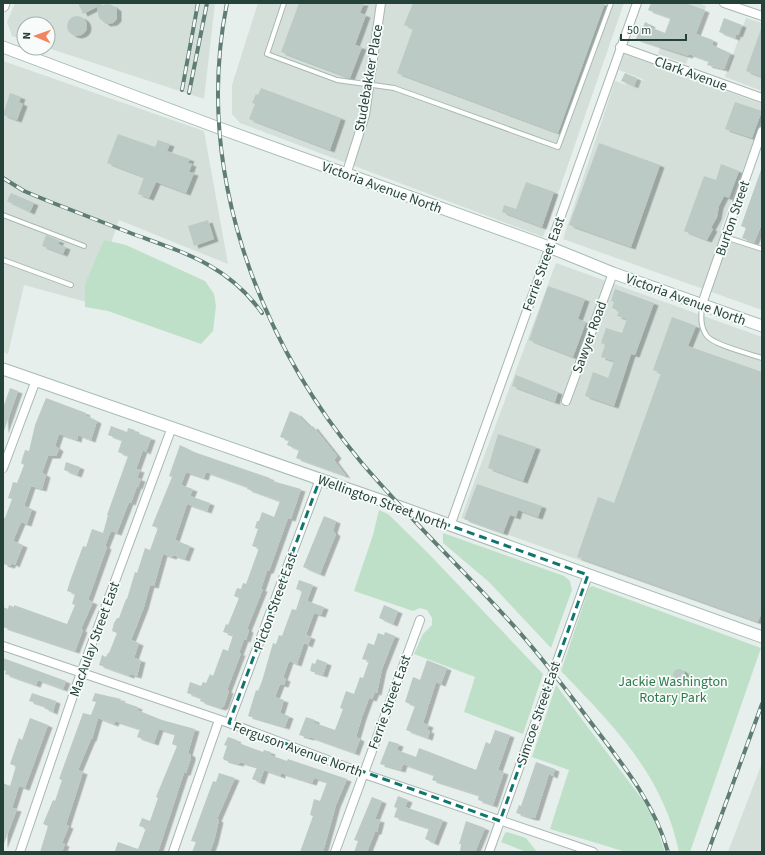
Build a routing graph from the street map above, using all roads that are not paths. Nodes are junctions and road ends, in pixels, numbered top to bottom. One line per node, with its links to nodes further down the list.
1 (284, 3): 10 (lane)
2 (381, 3): 10 (street, Studebakker Place)
3 (611, 3): 10 (lane)
4 (637, 3): 9 (street, Ferrie Street East)
5 (724, 3): 6 (street)
6 (746, 7): 7 (street)
7 (762, 16)
8 (3, 47): 13 (main road, Victoria Avenue North)
9 (620, 47): 11 (street, Clark Avenue); 17 (street, Ferrie Street East)
10 (369, 84): 13 (street, Studebakker Place)
11 (762, 98)
12 (762, 131): 15 (street, Burton Street)
13 (346, 175): 17 (main road, Victoria Avenue North)
14 (3, 215): 16 (lane)
15 (725, 237): 18 (lane); 22 (street, Burton Street)
16 (84, 246)
17 (549, 247): 20 (main road, Victoria Avenue North); 31 (street, Ferrie Street East)
18 (762, 249)
19 (3, 260): 21 (lane)
20 (613, 273): 22 (main road, Victoria Avenue North); 27 (street, Sawyer Road)
21 (71, 285)
22 (702, 304): 23 (main road, Victoria Avenue North); 24 (lane)
23 (762, 326)
24 (762, 358)
25 (3, 368): 26 (main road, Wellington Street North)
26 (36, 380): 28 (main road, Wellington Street North); 29 (street)
27 (566, 401)
28 (172, 427): 30 (main road, Wellington Street North); 36 (street, MacAulay Street East)
29 (3, 468)
30 (320, 479): 31 (main road, Wellington Street North); 38 (street, Picton Street East)
31 (450, 526): 32 (main road, Wellington Street North)
32 (588, 575): 34 (main road, Wellington Street North); 40 (street, Simcoe Street East)
33 (420, 620): 39 (street, Ferrie Street East)
34 (762, 637)
35 (3, 646): 36 (street, Ferguson Avenue North)
36 (81, 674): 37 (street, Ferguson Avenue North); 41 (street, MacAulay Street East)
37 (219, 720): 38 (street, Ferguson Avenue North); 42 (street)
38 (229, 724): 39 (street, Ferguson Avenue North)
39 (363, 773): 40 (street, Ferguson Avenue North); 43 (street, Ferrie Street East)
40 (500, 821): 44 (street, Simcoe Street East); 45 (street, Ferguson Avenue North)
41 (20, 852)
42 (173, 852)
43 (335, 852)
44 (489, 852)
45 (593, 852)

